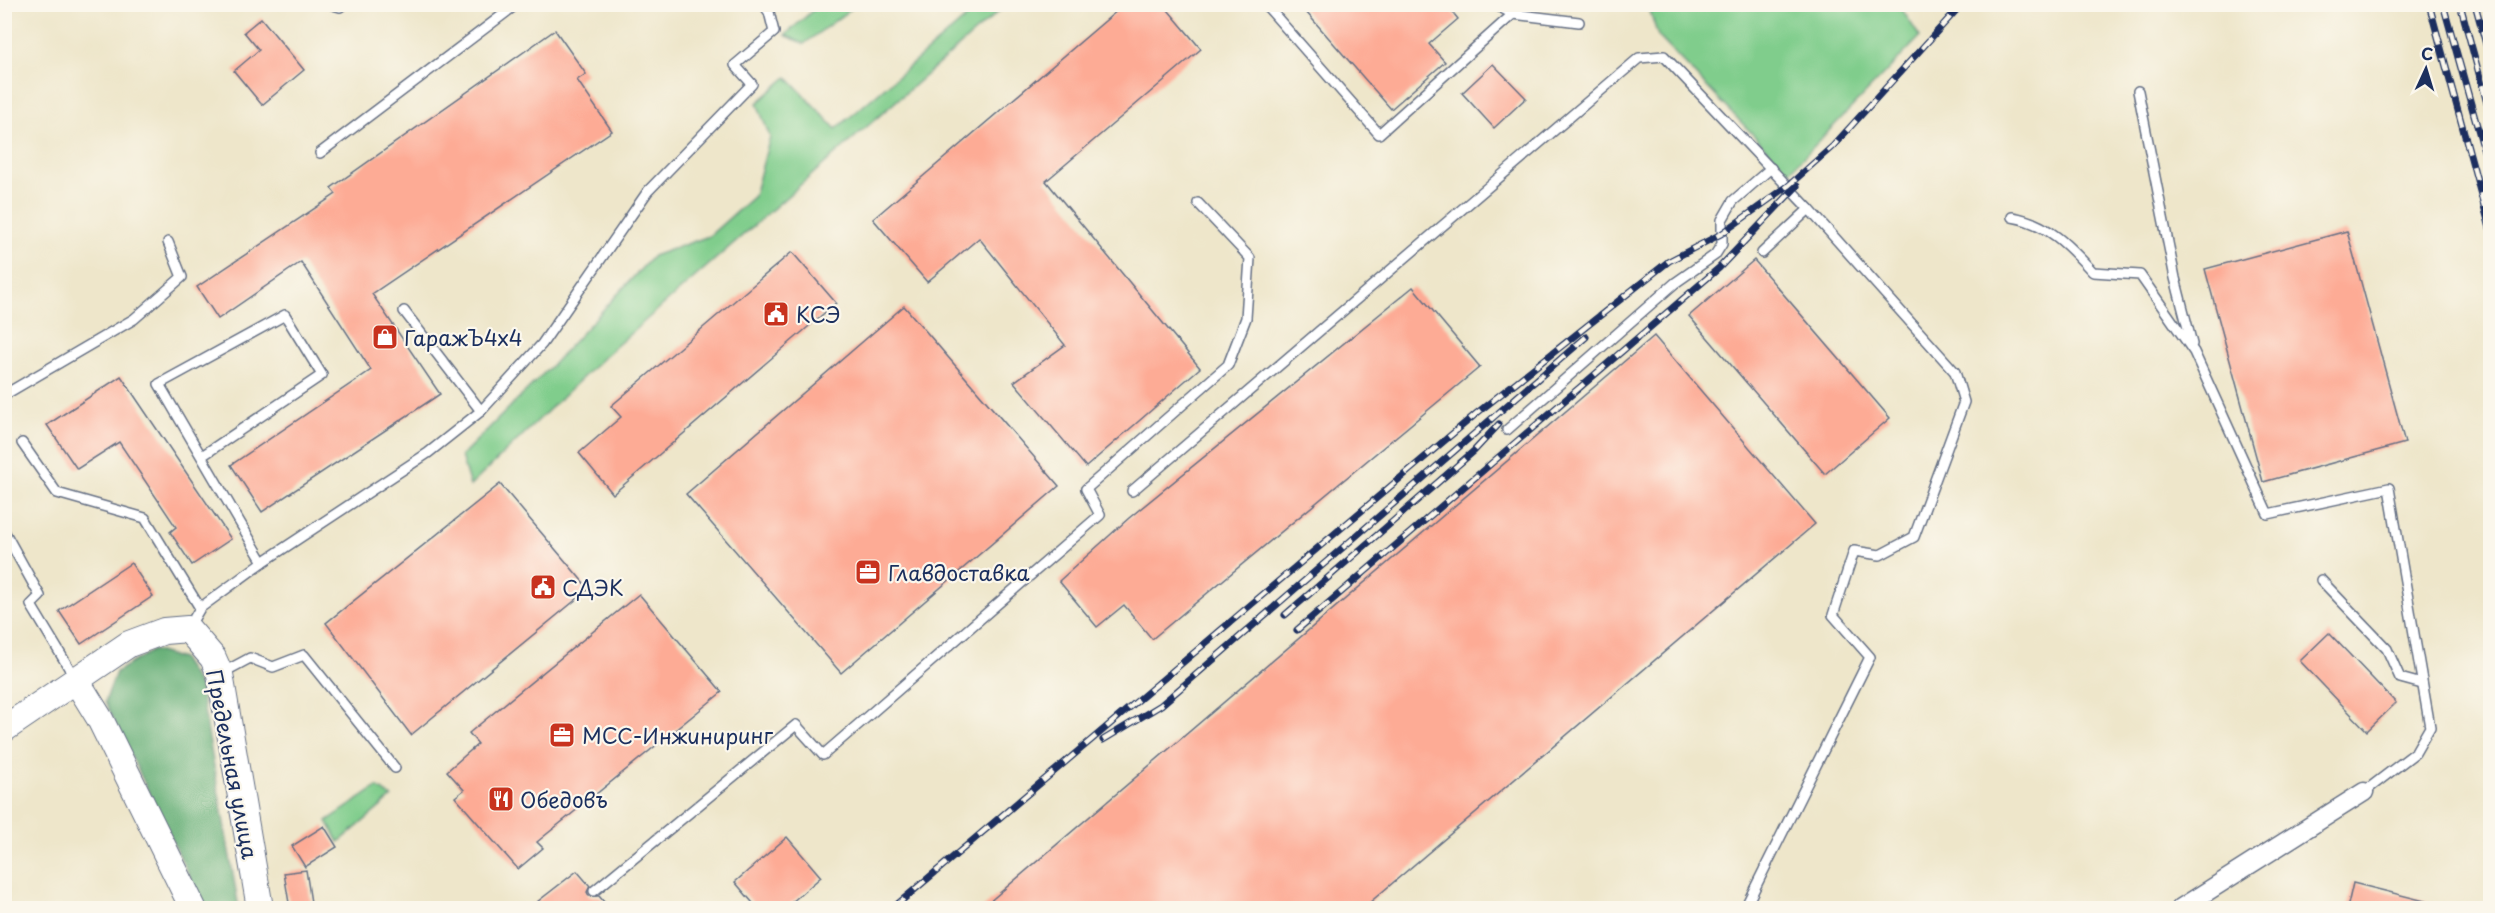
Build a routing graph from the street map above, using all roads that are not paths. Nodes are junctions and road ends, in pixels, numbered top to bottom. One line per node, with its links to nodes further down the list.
1 (330, 4): 2 (lane)
2 (344, 4)
3 (517, 4): 10 (lane)
4 (763, 4): 20 (lane)
5 (1265, 4): 7 (lane)
6 (1494, 4): 7 (lane)
7 (1514, 14): 8 (lane)
8 (1579, 22)
9 (2138, 91): 18 (lane)
10 (320, 153)
11 (1771, 168): 13 (lane); 21 (lane); 24 (lane)
12 (1198, 203): 35 (lane)
13 (1809, 209): 16 (lane); 38 (lane)
14 (2012, 217): 18 (lane)
15 (168, 242): 19 (lane)
16 (1762, 253)
17 (404, 311): 20 (lane)
18 (2194, 352): 31 (lane)
19 (4, 395)
20 (481, 411): 26 (lane)
21 (1507, 430)
22 (22, 443): 28 (lane)
23 (202, 456): 23 (lane); 26 (lane)
24 (1132, 491)
25 (4, 531): 30 (lane)
26 (263, 562): 28 (lane)
27 (2321, 580): 31 (lane)
28 (194, 619): 29 (street, Предельная улица); 30 (street)
29 (220, 674): 33 (lane); 37 (street, Предельная улица)
30 (76, 680): 32 (street); 36 (street)
31 (2422, 684): 34 (lane)
32 (4, 729)
33 (395, 768)
34 (2364, 792): 39 (street)
35 (594, 891)
36 (193, 909)
37 (260, 909)
38 (1745, 909)
39 (2181, 909)

